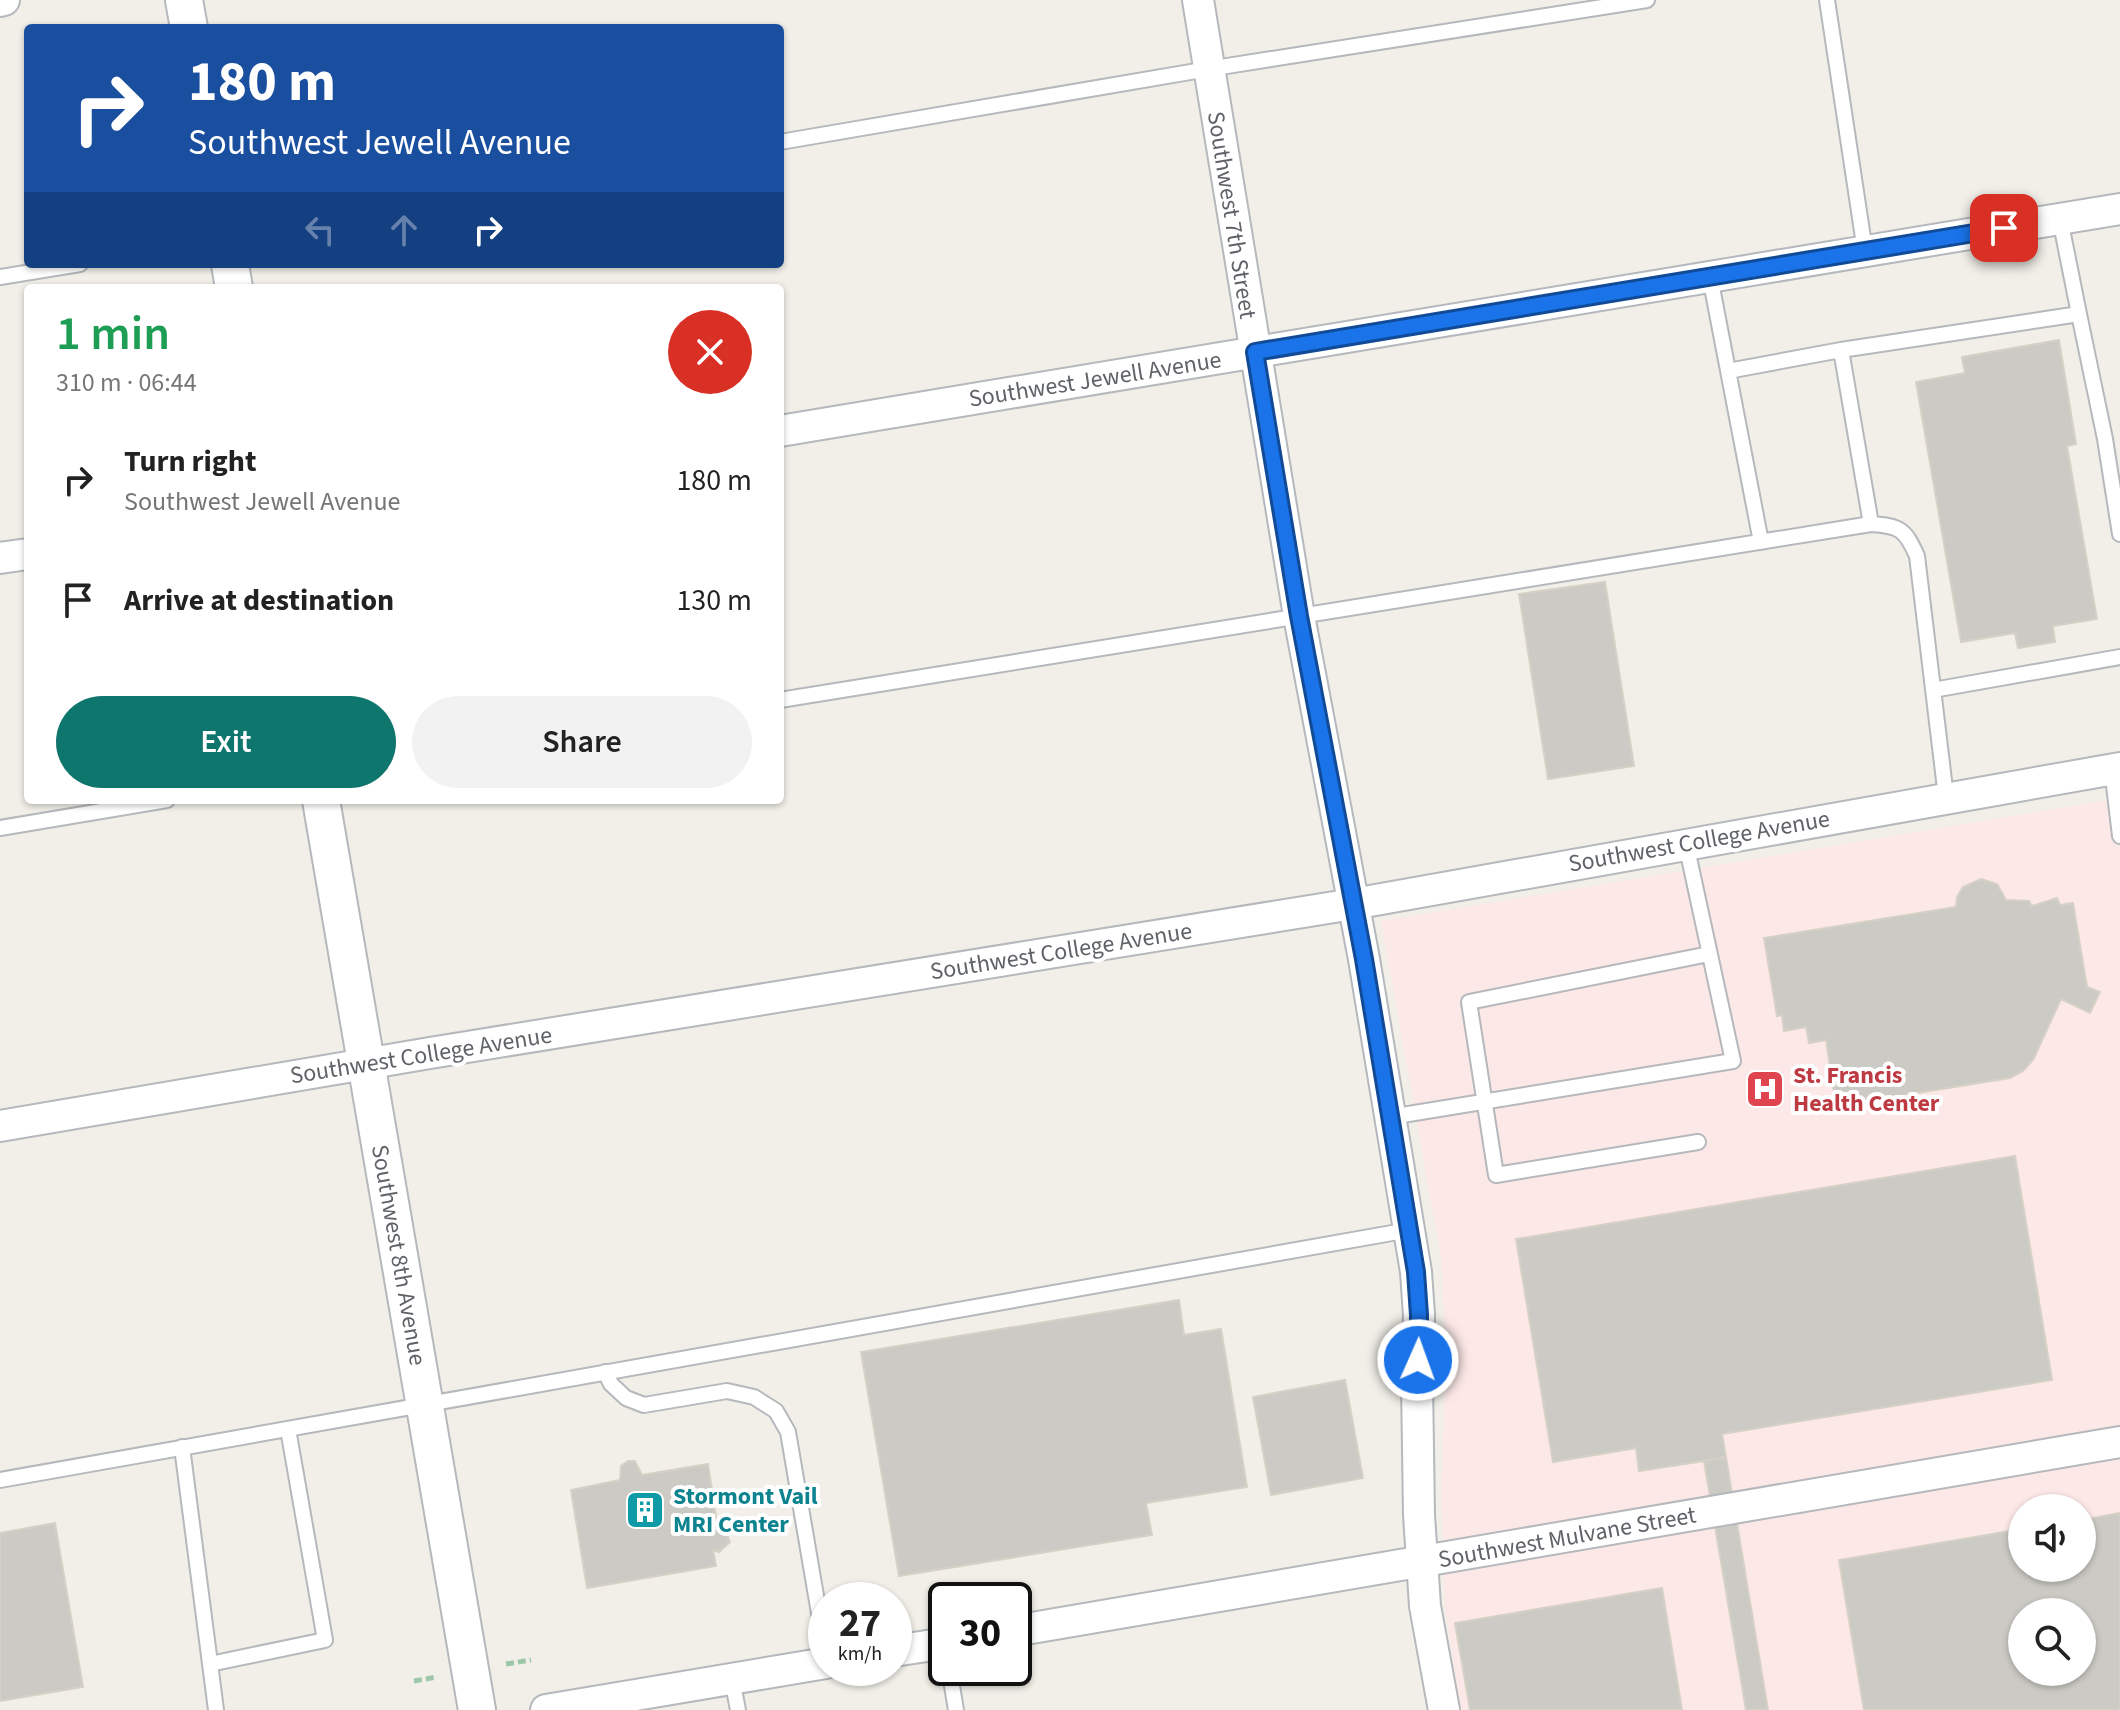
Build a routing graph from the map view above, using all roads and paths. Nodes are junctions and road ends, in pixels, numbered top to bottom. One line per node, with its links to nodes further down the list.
1 (184, 0): 5 (street)
2 (1198, 0): 6 (street, Southwest 7th Street)
3 (1647, 0): 6 (lane)
4 (1827, 0): 10 (lane)
5 (188, 24)
6 (1208, 69): 7 (lane); 16 (street, Southwest 7th Street)
7 (784, 141)
8 (2120, 209): 9 (street, Southwest Jewell Avenue)
9 (2060, 219): 10 (street, Southwest Jewell Avenue); 14 (lane)
10 (1865, 251): 13 (street, Southwest Jewell Avenue)
11 (55, 268): 12 (lane)
12 (0, 277)
13 (1710, 277): 16 (street, Southwest Jewell Avenue); 17 (lane)
14 (2079, 314): 15 (lane); 20 (lane)
15 (1841, 350): 17 (lane); 19 (lane)
16 (1255, 352): 18 (street, Southwest Jewell Avenue); 24 (street, Southwest 7th Street)
17 (1728, 371): 21 (lane)
18 (784, 430)
19 (1871, 524): 21 (lane); 26 (lane)
20 (2120, 534)
21 (1761, 542): 24 (lane)
22 (24, 555): 23 (street)
23 (0, 558)
24 (1299, 616): 27 (lane); 35 (street, Southwest 7th Street)
25 (2120, 657): 26 (lane)
26 (1933, 690): 29 (lane)
27 (784, 699)
28 (2116, 769): 29 (street, Southwest College Avenue); 33 (lane)
29 (1946, 797): 34 (street, Southwest College Avenue)
30 (143, 804): 32 (lane)
31 (322, 804): 37 (street, Southwest 8th Avenue)
32 (0, 828)
33 (2120, 836)
34 (1686, 844): 35 (street, Southwest College Avenue); 36 (lane)
35 (1353, 904): 37 (street, Southwest College Avenue); 39 (street, Southwest 7th Street)
36 (1709, 954): 38 (lane); 38 (lane)
37 (366, 1064): 40 (street, Southwest College Avenue); 44 (street, Southwest 8th Avenue)
38 (1483, 1101): 39 (lane); 41 (lane)
39 (1390, 1117): 42 (street, Southwest 7th Street)
40 (0, 1126)
41 (1698, 1142)
42 (1409, 1230): 43 (lane); 49 (street, Southwest 7th Street)
43 (605, 1372): 44 (lane); 50 (lane)
44 (425, 1404): 45 (lane); 57 (street, Southwest 8th Avenue)
45 (288, 1429): 47 (lane); 52 (lane)
46 (2120, 1442): 49 (street, Southwest Mulvane Street)
47 (182, 1447): 48 (lane); 52 (lane)
48 (0, 1480)
49 (1423, 1562): 51 (street, Southwest Mulvane Street); 61 (street, Southwest 7th Street)
50 (814, 1582)
51 (1032, 1628)
52 (210, 1664): 56 (lane)
53 (808, 1666): 54 (street)
54 (732, 1679): 58 (street); 59 (lane)
55 (952, 1686): 60 (lane)
56 (216, 1710)
57 (477, 1710)
58 (546, 1710)
59 (738, 1710)
60 (956, 1710)
61 (1444, 1710)

